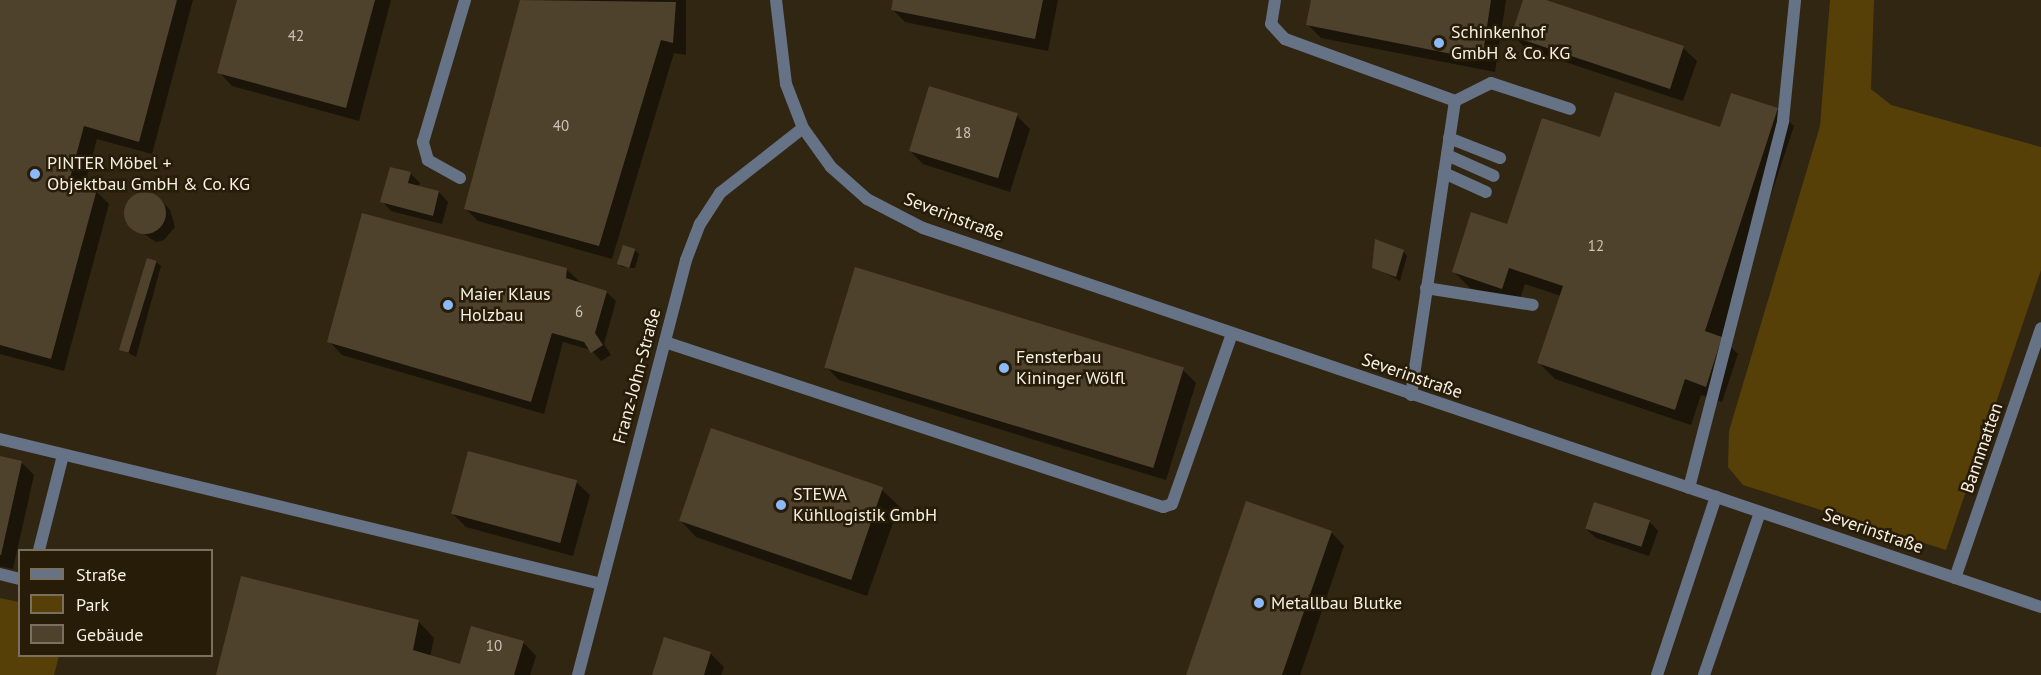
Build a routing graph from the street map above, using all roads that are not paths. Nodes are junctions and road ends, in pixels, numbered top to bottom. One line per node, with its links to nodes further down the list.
1 (465, 0): 13 (street)
2 (776, 0): 7 (street, Severinstraße)
3 (1275, 0): 5 (street)
4 (1795, 0): 23 (street)
5 (1455, 102): 6 (street); 8 (street)
6 (1570, 109)
7 (803, 128): 18 (street, Severinstraße); 19 (street, Franz-John-Straße)
8 (1449, 138): 9 (street); 10 (street)
9 (1447, 155): 11 (street); 12 (street)
10 (1500, 158)
11 (1444, 173): 14 (street); 15 (street)
12 (1494, 176)
13 (460, 178)
14 (1486, 192)
15 (1425, 288): 16 (street); 20 (street)
16 (1533, 305)
17 (2041, 328): 29 (street, Bannmatten)
18 (1232, 334): 19 (street); 20 (street, Severinstraße)
19 (665, 342): 30 (street, Franz-John-Straße)
20 (1411, 396): 23 (street, Severinstraße)
21 (0, 439): 22 (street)
22 (63, 455): 26 (street); 30 (street)
23 (1689, 488): 24 (street, Severinstraße)
24 (1716, 497): 25 (street, Severinstraße); 33 (street)
25 (1760, 512): 29 (street, Severinstraße); 34 (street)
26 (39, 549)
27 (0, 574): 28 (street)
28 (18, 578)
29 (1955, 578): 31 (street, Severinstraße)
30 (601, 584): 32 (street, Franz-John-Straße)
31 (2041, 607)
32 (578, 675)
33 (1657, 675)
34 (1704, 675)

